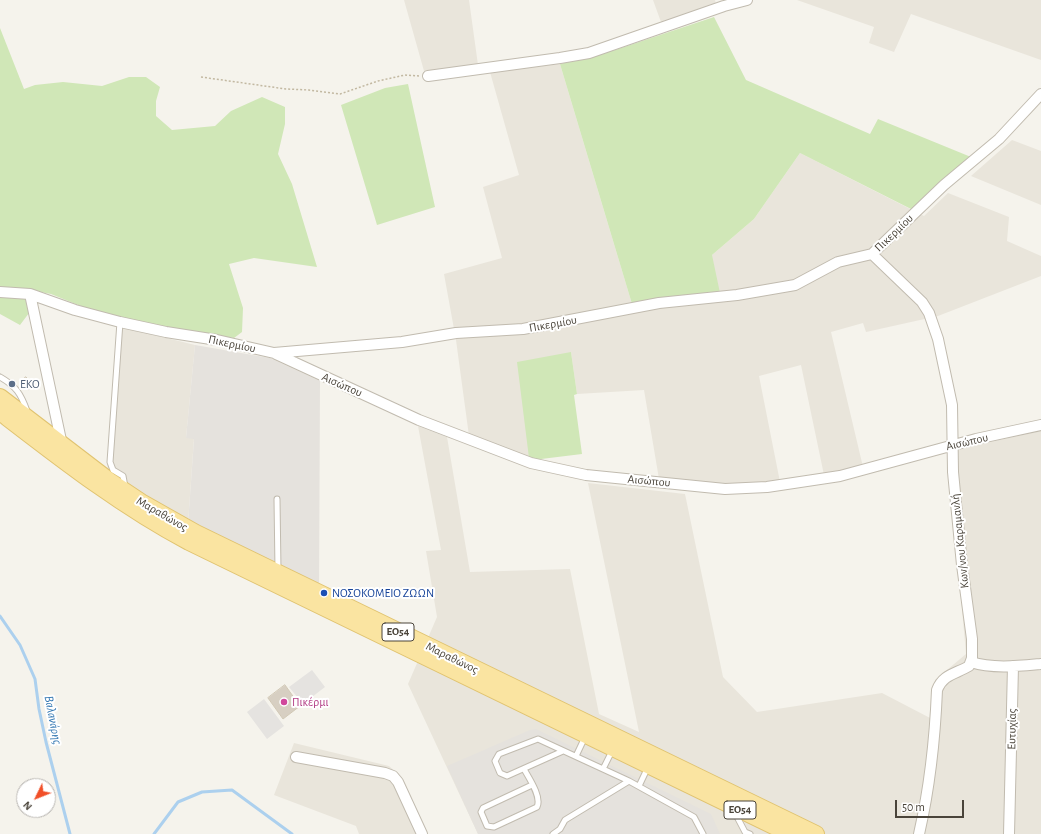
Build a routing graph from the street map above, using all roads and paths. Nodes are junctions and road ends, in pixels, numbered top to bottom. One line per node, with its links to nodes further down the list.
1 (747, 0): 2 (street)
2 (428, 76): 3 (path)
3 (201, 77)
4 (1041, 94): 5 (street, Πικερμίου)
5 (872, 254): 9 (street, Πικερμίου); 15 (street, Κων/νου Καραμανλή)
6 (0, 292): 7 (street, Πικερμίου)
7 (30, 294): 8 (street, Πικερμίου); 16 (street)
8 (120, 322): 9 (street, Πικερμίου); 17 (lane)
9 (274, 353): 15 (street, Αισώπου)
10 (0, 377): 13 (lane)
11 (0, 397): 13 (main road, Μαραθώνος / ΕΟ54)
12 (0, 412): 23 (main road, Μαραθώνος / ΕΟ54)
13 (29, 420): 16 (main road, Μαραθώνος / ΕΟ54)
14 (1041, 425): 15 (street, Αισώπου)
15 (954, 444): 20 (street, Κων/νου Καραμανλή)
16 (62, 446): 17 (main road, Μαραθώνος / ΕΟ54)
17 (124, 490): 19 (main road, Μαραθώνος / ΕΟ54)
18 (277, 499): 19 (lane)
19 (277, 573): 40 (main road, Μαραθώνος / ΕΟ54)
20 (971, 662): 22 (street); 41 (street)
21 (1041, 664): 22 (street)
22 (1013, 666): 42 (street, Ευτυχίας)
23 (586, 735): 24 (main road, Μαραθώνος / ΕΟ54); 26 (lane)
24 (613, 749): 28 (main road, Μαραθώνος / ΕΟ54); 30 (lane)
25 (563, 751): 26 (lane); 29 (lane); 29 (lane)
26 (576, 756): 30 (lane)
27 (296, 757): 35 (street)
28 (648, 766): 33 (lane); 34 (main road, Μαραθώνος / ΕΟ54)
29 (524, 769): 32 (lane)
30 (602, 769): 31 (lane)
31 (629, 782): 33 (lane); 36 (lane)
32 (532, 785): 32 (lane)
33 (639, 786): 37 (lane)
34 (731, 805): 38 (lane); 39 (main road, Μαραθώνος / ΕΟ54)
35 (422, 834)
36 (553, 834)
37 (703, 834)
38 (750, 834)
39 (790, 834)
40 (816, 834)
41 (919, 834)
42 (1009, 834)

